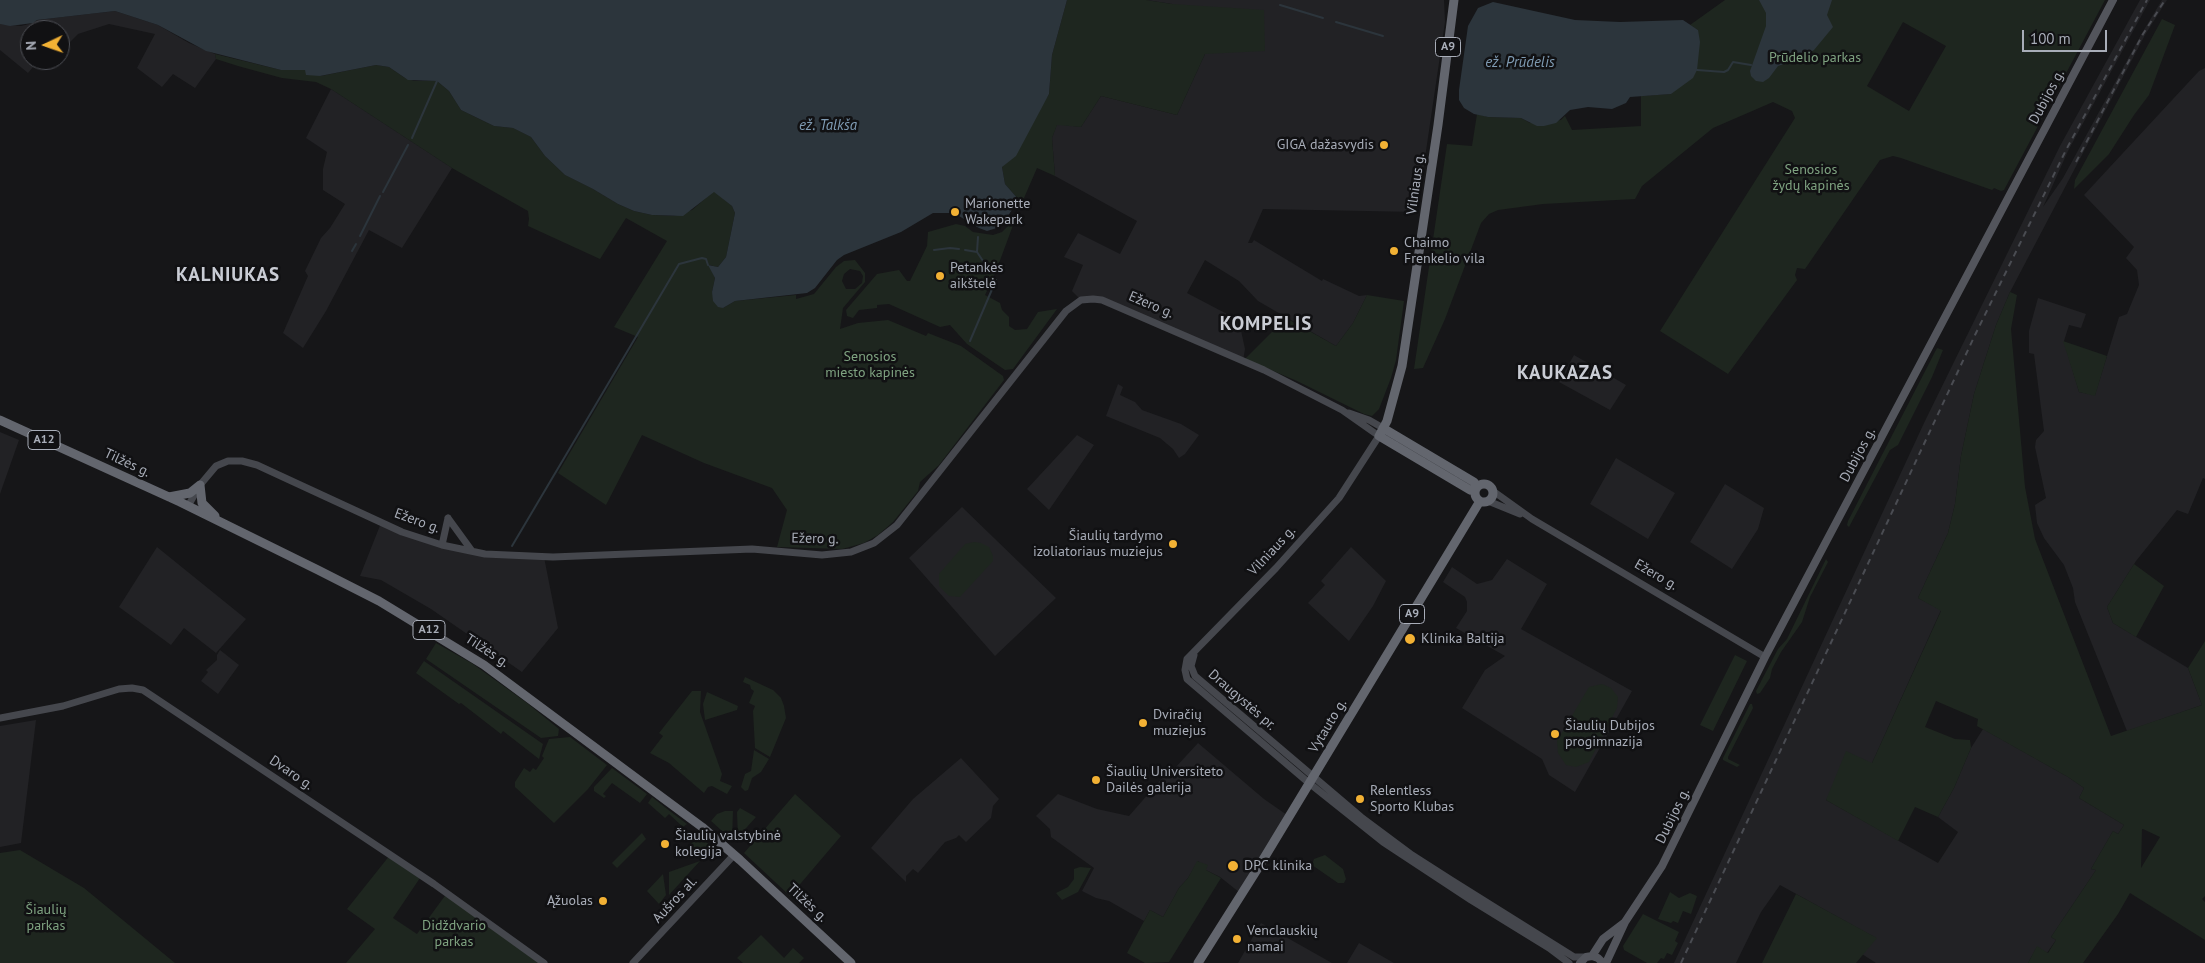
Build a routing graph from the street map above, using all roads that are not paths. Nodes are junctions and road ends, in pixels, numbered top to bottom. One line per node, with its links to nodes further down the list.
1 (1454, 0): 4 (highway, Vilniaus g. / A9)
2 (2113, 0): 16 (main road, Dubijos g.)
3 (0, 420): 8 (highway, Tilžės g. / A12)
4 (1381, 432): 6 (highway, Ežero g.); 14 (main road, Ežero g.); 15 (main road, Vilniaus g.)
5 (200, 485): 8 (highway); 10 (main road, Ežero g.); 12 (highway); 13 (main road, Ežero g.)
6 (1476, 489): 7 (highway, Ežero g.); 9 (highway, Ežero g.)
7 (1493, 492): 9 (highway, A9); 11 (main road, Ežero g.)
8 (168, 497): 10 (highway, Tilžės g. / A12)
9 (1484, 501): 11 (main road, Ežero g.); 18 (highway, Vytauto g. / A9)
10 (188, 506): 12 (highway, Tilžės g. / A12)
11 (1532, 519): 16 (main road, Ežero g.)
12 (222, 523): 19 (highway, Tilžės g. / A12)
13 (442, 545): 14 (main road, Ežero g.); 14 (main road)
14 (472, 551)
15 (1194, 653): 18 (main road, Draugystės pr.)
16 (1765, 656): 20 (main road, Dubijos g.)
17 (0, 718): 22 (main road, Dvaro g.)
18 (1311, 780): 21 (main road, Draugystės pr.); 25 (highway, Vytauto g. / A9); 26 (main road, Draugystės pr.)
19 (734, 854): 23 (main road, Aušros al.); 24 (highway, Tilžės g. / A12)
20 (1625, 922): 21 (main road, Dubijos g.); 27 (main road, Dubijos g.)
21 (1586, 959): 27 (main road)
22 (544, 963)
23 (634, 963)
24 (851, 963)
25 (1198, 963)
26 (1569, 963)
27 (1604, 963)

